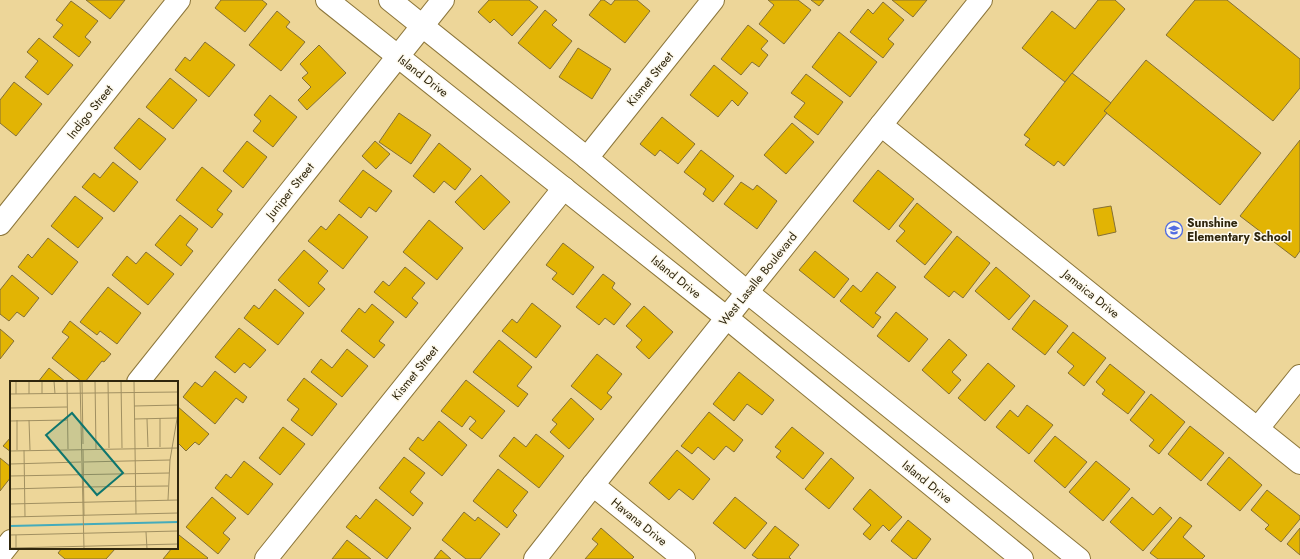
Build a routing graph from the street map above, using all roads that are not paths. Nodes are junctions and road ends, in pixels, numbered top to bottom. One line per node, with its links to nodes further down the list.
1 (179, 0): 12 (street, Indigo Street)
2 (327, 0): 8 (street, Island Drive)
3 (390, 0): 7 (street)
4 (443, 0): 7 (street, Juniper Street)
5 (713, 0): 10 (street, Kismet Street)
6 (981, 0): 9 (street, West Lasalle Boulevard)
7 (422, 26): 8 (street, Juniper Street); 10 (street)
8 (398, 56): 11 (street, Island Drive); 16 (street, Juniper Street)
9 (882, 125): 13 (street, West Lasalle Boulevard); 17 (street, Jamaica Drive)
10 (587, 158): 13 (street)
11 (564, 188): 14 (street, Island Drive); 22 (street, Kismet Street)
12 (0, 224)
13 (747, 292): 14 (street, West Lasalle Boulevard); 26 (street)
14 (726, 318): 19 (street, West Lasalle Boulevard); 25 (street, Island Drive)
15 (1300, 376): 17 (street)
16 (139, 381)
17 (1258, 428): 18 (street, Jamaica Drive)
18 (1300, 463)
19 (593, 485): 23 (street, West Lasalle Boulevard); 24 (street, Havana Drive)
20 (10, 542): 21 (street)
21 (0, 555)
22 (266, 559)
23 (535, 559)
24 (684, 559)
25 (1022, 559)
26 (1079, 559)

